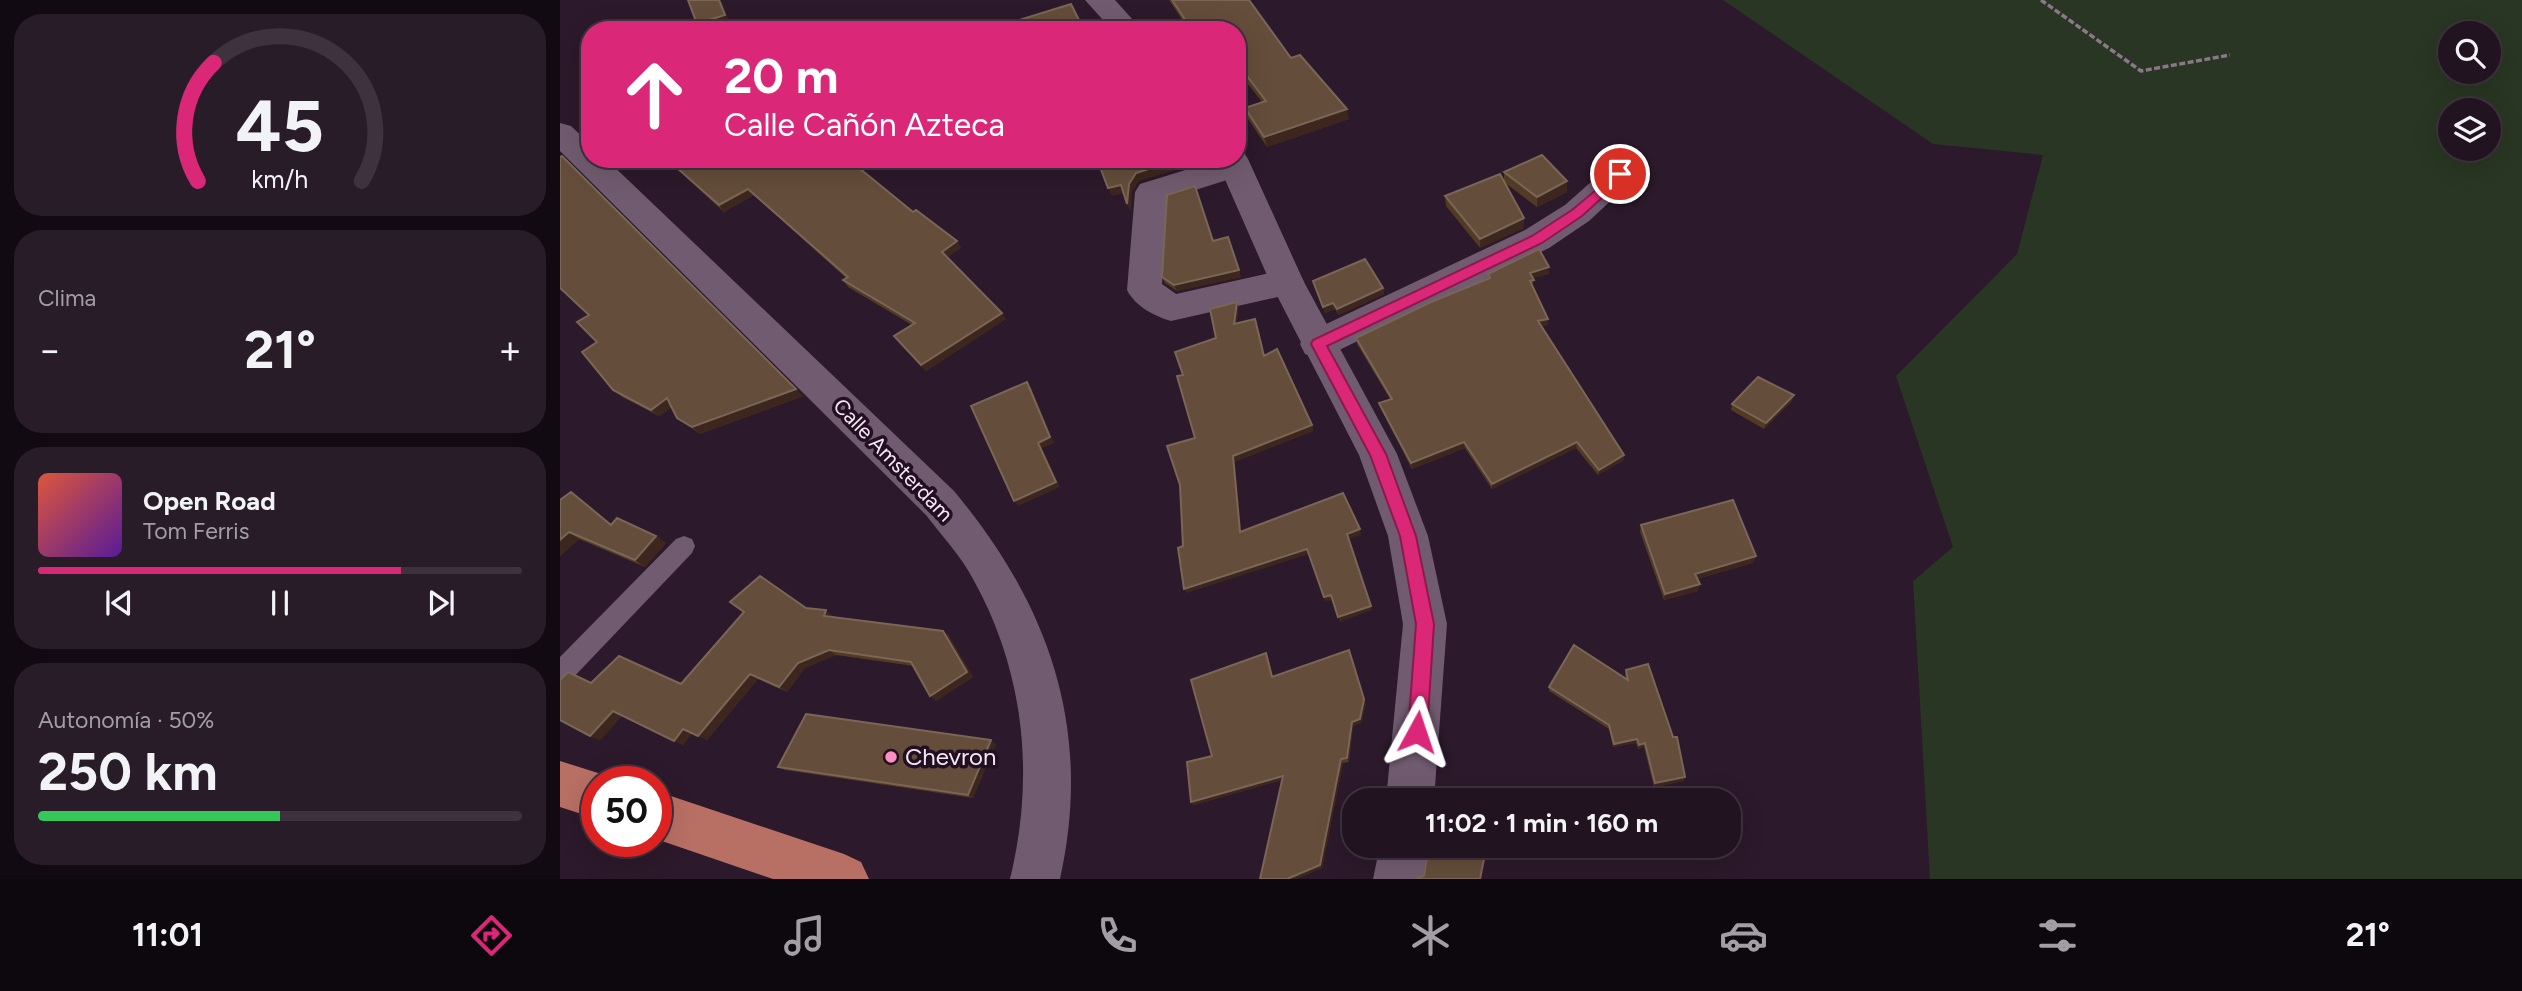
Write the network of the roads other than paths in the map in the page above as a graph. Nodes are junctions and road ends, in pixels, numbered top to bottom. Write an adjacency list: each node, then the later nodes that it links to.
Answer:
1 (1099, 0): 2 (street)
2 (1119, 21)
3 (560, 133): 4 (street, Calle Amsterdam)
4 (581, 153)
5 (596, 168): 19 (street, Calle Amsterdam)
6 (1219, 168): 9 (street)
7 (1235, 168): 9 (street)
8 (1620, 174): 10 (street)
9 (1287, 282): 10 (street)
10 (1318, 344): 14 (street)
11 (684, 547): 12 (lane)
12 (560, 674)
13 (560, 783): 15 (highway)
14 (1410, 788)
15 (581, 790)
16 (672, 820): 18 (highway)
17 (1402, 858): 20 (street)
18 (844, 879)
19 (1035, 879)
20 (1398, 879)

